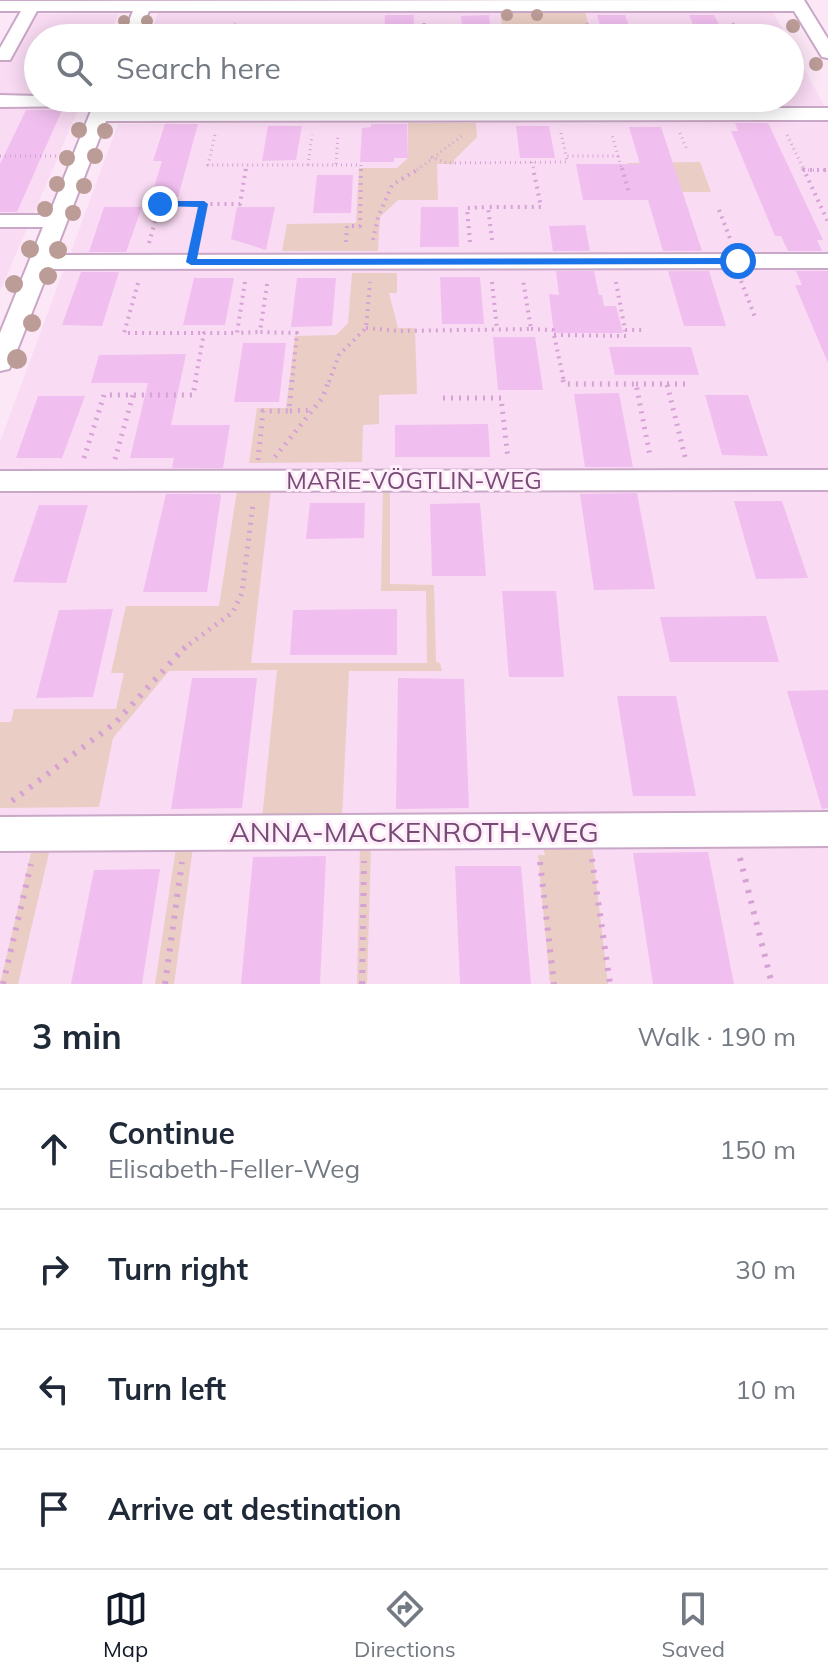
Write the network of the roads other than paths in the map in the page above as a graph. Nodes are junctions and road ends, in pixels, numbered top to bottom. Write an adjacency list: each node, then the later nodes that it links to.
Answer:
1 (798, 3): 2 (street); 6 (street)
2 (143, 4): 4 (street); 5 (street)
3 (0, 6): 4 (street)
4 (32, 6): 7 (street)
5 (135, 24)
6 (828, 53)
7 (4, 56)
8 (0, 101): 9 (street)
9 (24, 102)
10 (100, 112): 14 (street)
11 (275, 112): 12 (street)
12 (828, 114)
13 (0, 221): 14 (street)
14 (57, 221): 16 (street)
15 (828, 261): 16 (street)
16 (40, 262): 17 (street)
17 (0, 363)
18 (828, 480): 19 (street, MARIE-VÖGTLIN-WEG)
19 (0, 481)
20 (828, 829): 21 (street, ANNA-MACKENROTH-WEG)
21 (0, 834)

